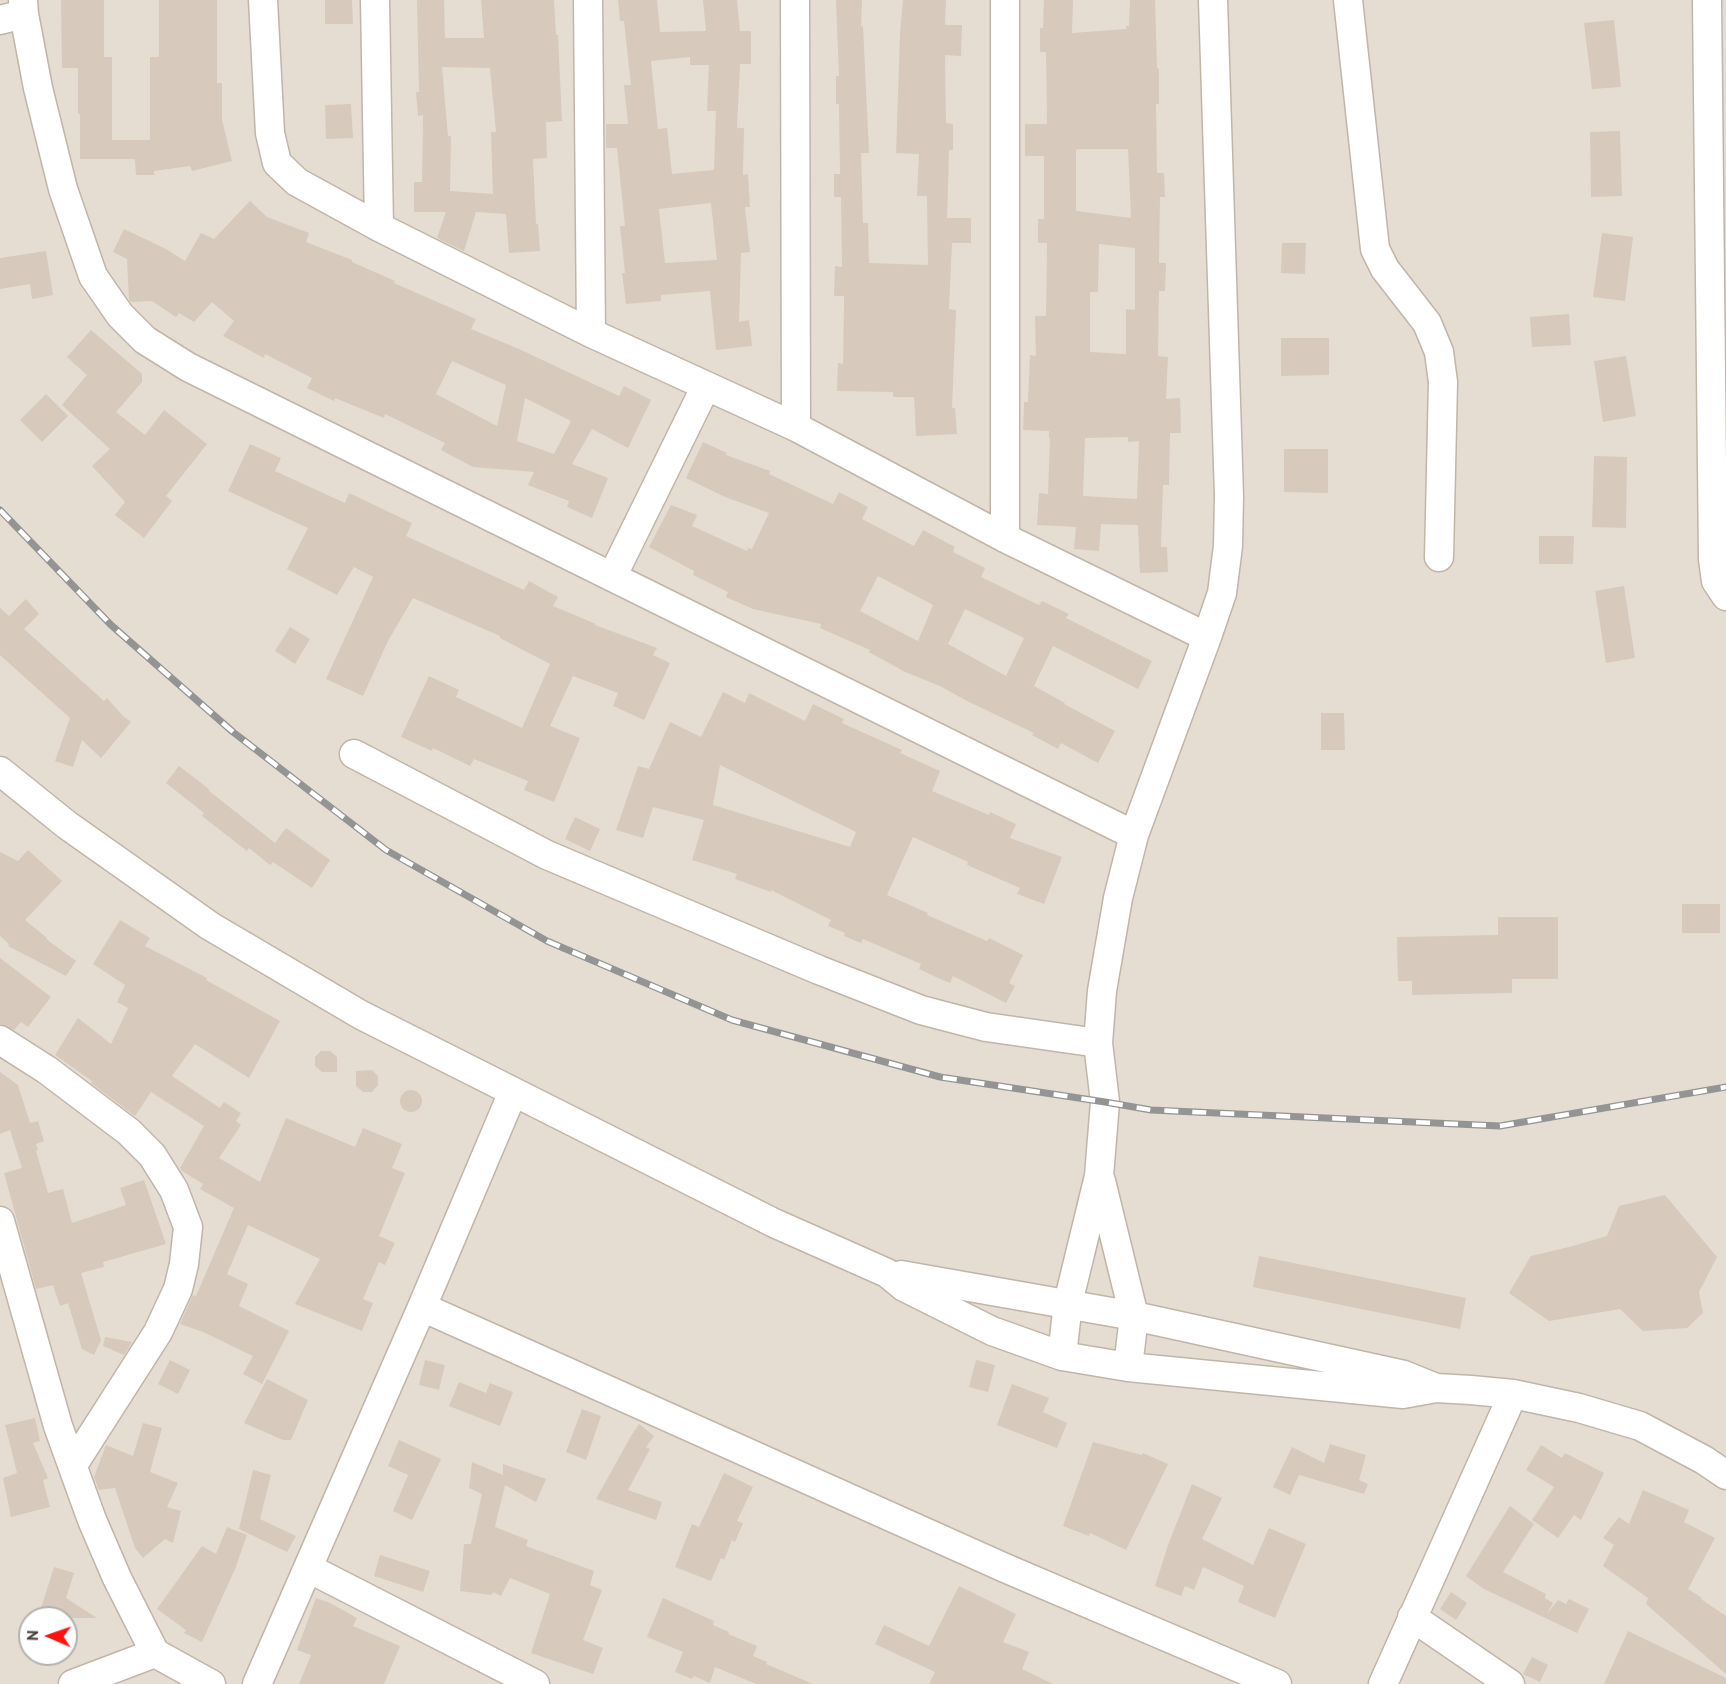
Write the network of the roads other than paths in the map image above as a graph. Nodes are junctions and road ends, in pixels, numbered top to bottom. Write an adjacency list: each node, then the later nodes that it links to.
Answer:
1 (263, 0): 10 (street)
2 (375, 0): 10 (street)
3 (588, 0): 11 (street)
4 (795, 0): 13 (street)
5 (1005, 0): 14 (street)
6 (1213, 0): 18 (street)
7 (1348, 0): 15 (street)
8 (1707, 0): 17 (street)
9 (16, 11): 16 (street)
10 (379, 227): 11 (street)
11 (591, 333): 12 (street)
12 (706, 386): 13 (street); 16 (street)
13 (796, 427): 14 (street)
14 (1005, 538): 18 (street)
15 (1439, 556)
16 (612, 577): 21 (street)
17 (1726, 596)
18 (1207, 637): 21 (street)
19 (354, 754): 23 (street)
20 (0, 771): 24 (street)
21 (1134, 835): 23 (street)
22 (0, 1040): 36 (street)
23 (1098, 1043): 25 (street)
24 (513, 1092): 28 (street); 30 (street)
25 (1099, 1176): 29 (street); 31 (street)
26 (0, 1221): 27 (street)
27 (4, 1250): 36 (street)
28 (887, 1273): 29 (street); 32 (street)
29 (1068, 1303): 31 (street); 32 (street)
30 (422, 1307): 38 (street); 45 (street)
31 (1134, 1316): 33 (street); 34 (street)
32 (1062, 1356): 33 (street)
33 (1128, 1367): 34 (street)
34 (1436, 1388): 35 (street)
35 (1513, 1394): 37 (street); 39 (street)
36 (73, 1465): 40 (street)
37 (1726, 1476)
38 (308, 1568): 43 (street); 44 (street)
39 (1412, 1617): 46 (street); 47 (street)
40 (154, 1653): 41 (street); 42 (street)
41 (72, 1684)
42 (211, 1684)
43 (256, 1684)
44 (535, 1684)
45 (1277, 1684)
46 (1383, 1684)
47 (1510, 1684)

